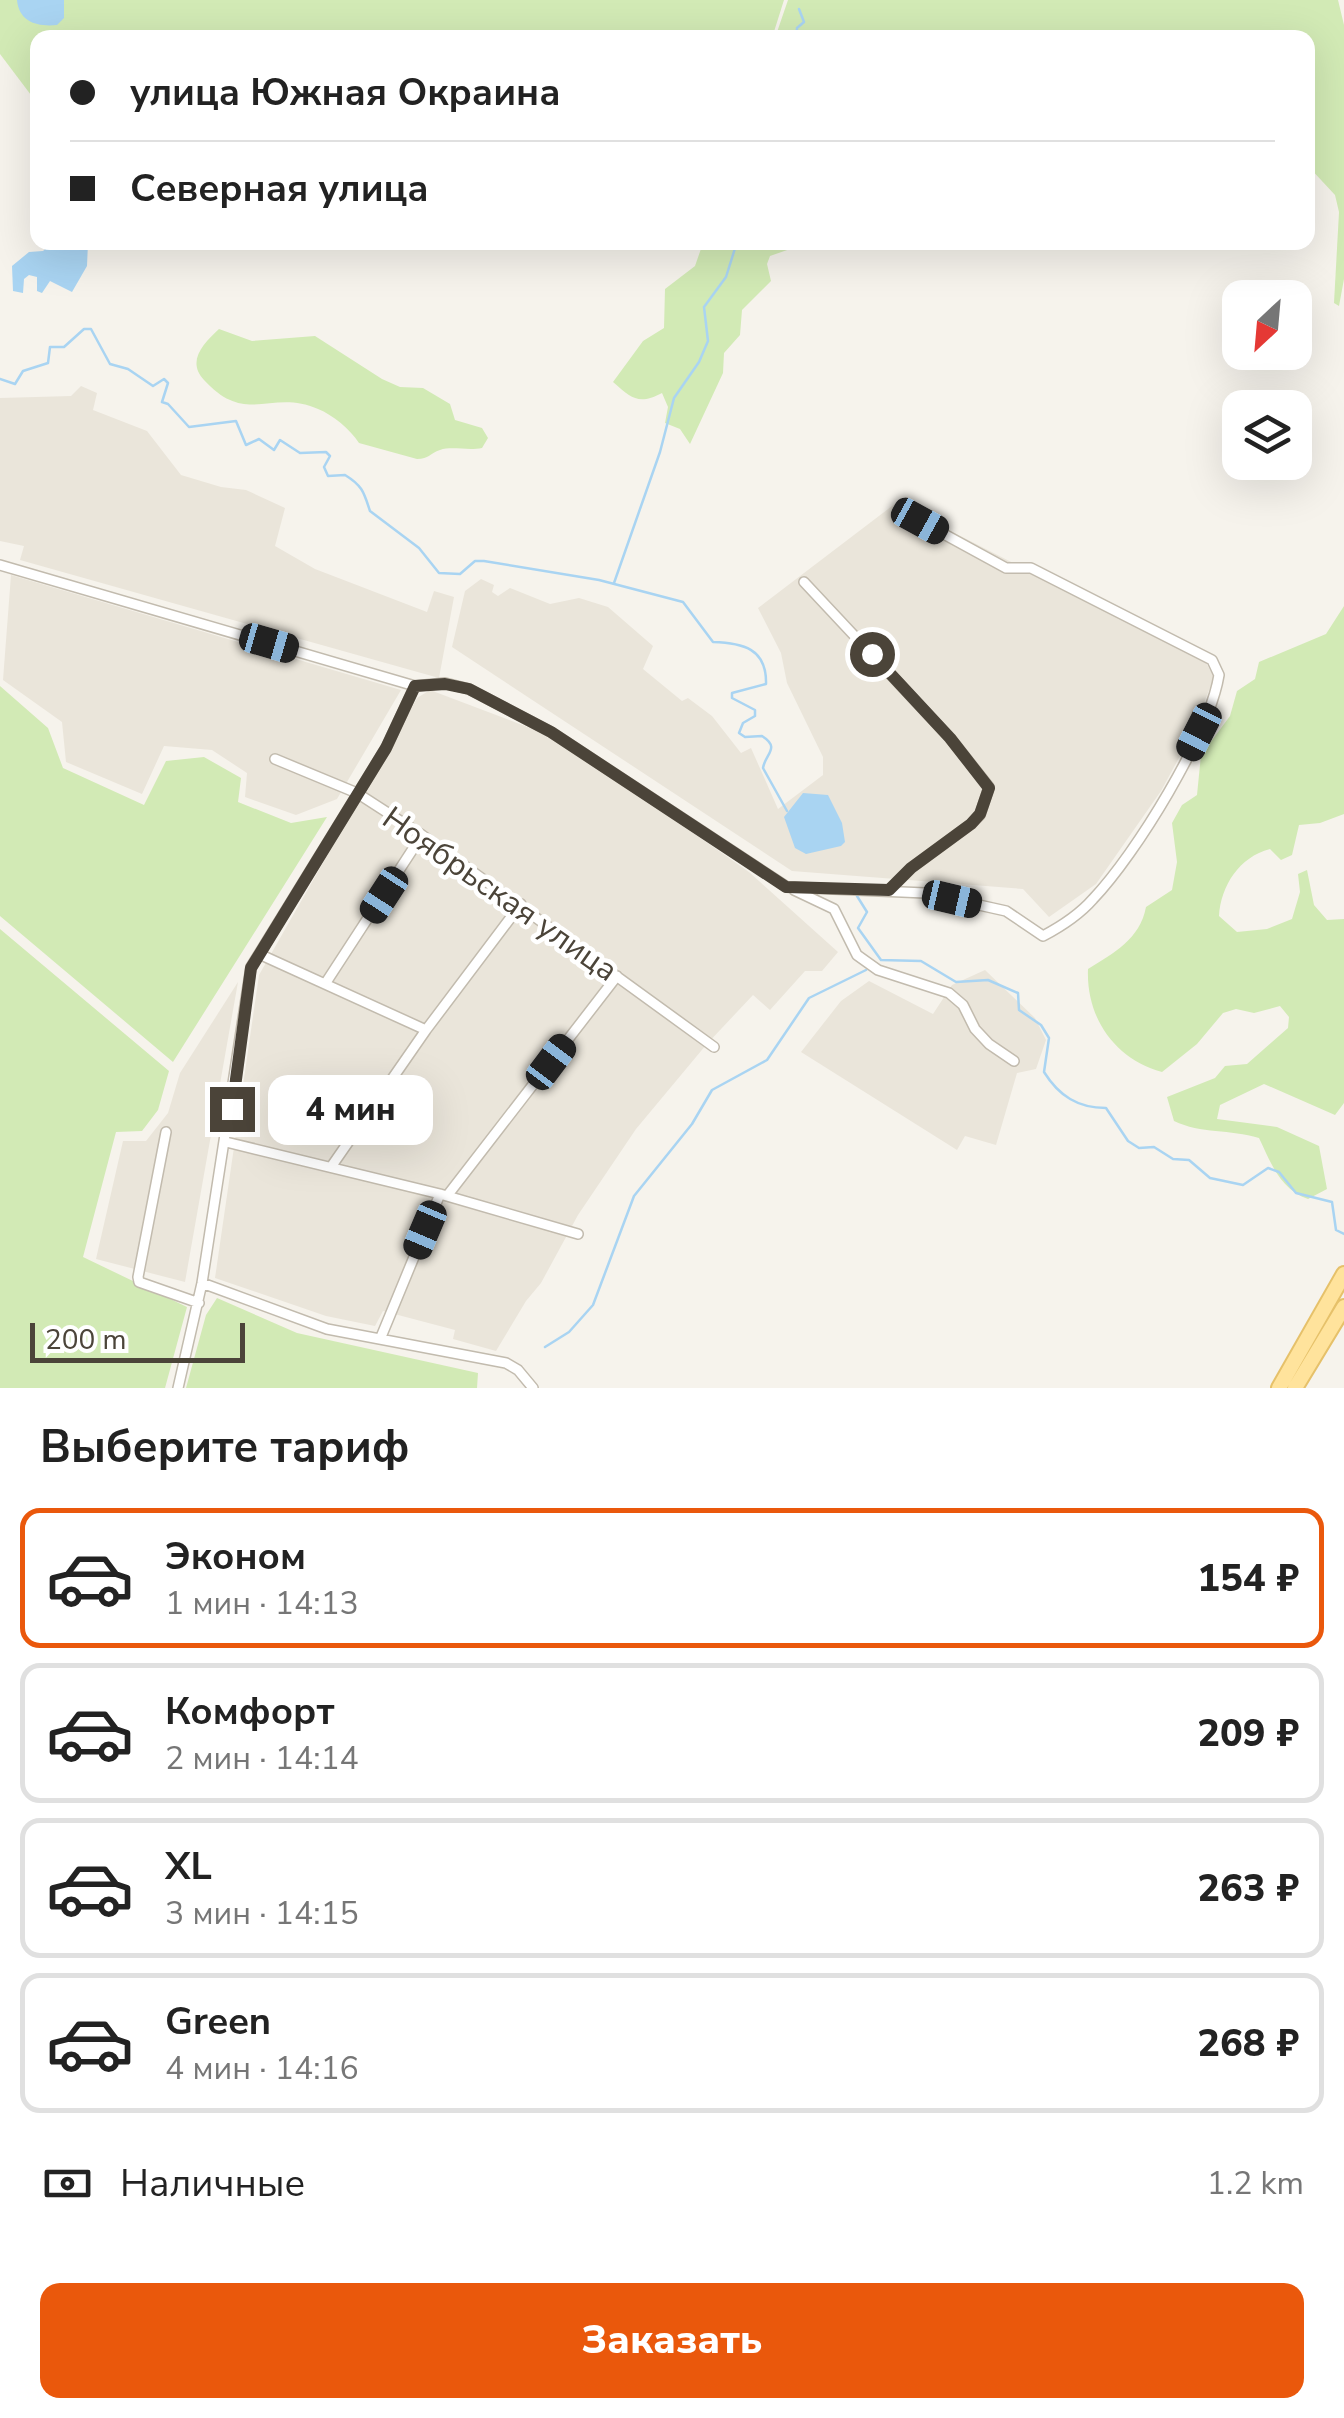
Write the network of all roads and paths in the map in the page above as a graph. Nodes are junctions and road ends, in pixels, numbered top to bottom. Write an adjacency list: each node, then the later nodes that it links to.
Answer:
1 (908, 514): 9 (street)
2 (0, 565): 4 (street)
3 (804, 582): 9 (street)
4 (415, 686): 6 (street); 8 (street)
5 (275, 759): 6 (street, Ноябрьская улица)
6 (357, 793): 7 (street, Ноябрьская улица); 11 (street)
7 (422, 835): 10 (street, Ноябрьская улица); 13 (street)
8 (786, 887): 9 (street); 16 (street)
9 (889, 890)
10 (521, 904): 12 (street, Ноябрьская улица); 14 (street)
11 (259, 954): 13 (street); 18 (street)
12 (617, 976): 15 (street, Ноябрьская улица); 20 (street)
13 (326, 984): 14 (street)
14 (426, 1030): 19 (street)
15 (714, 1047)
16 (1014, 1061)
17 (166, 1132): 24 (street)
18 (226, 1142): 19 (street); 23 (street)
19 (331, 1167): 20 (street)
20 (443, 1195): 21 (street); 26 (street)
21 (578, 1234)
22 (1344, 1274): 29 (main road)
23 (202, 1283): 24 (street); 26 (street)
24 (198, 1302): 27 (street)
25 (1344, 1307): 30 (main road)
26 (380, 1337): 28 (street)
27 (178, 1388)
28 (533, 1388)
29 (1280, 1388)
30 (1295, 1388)

